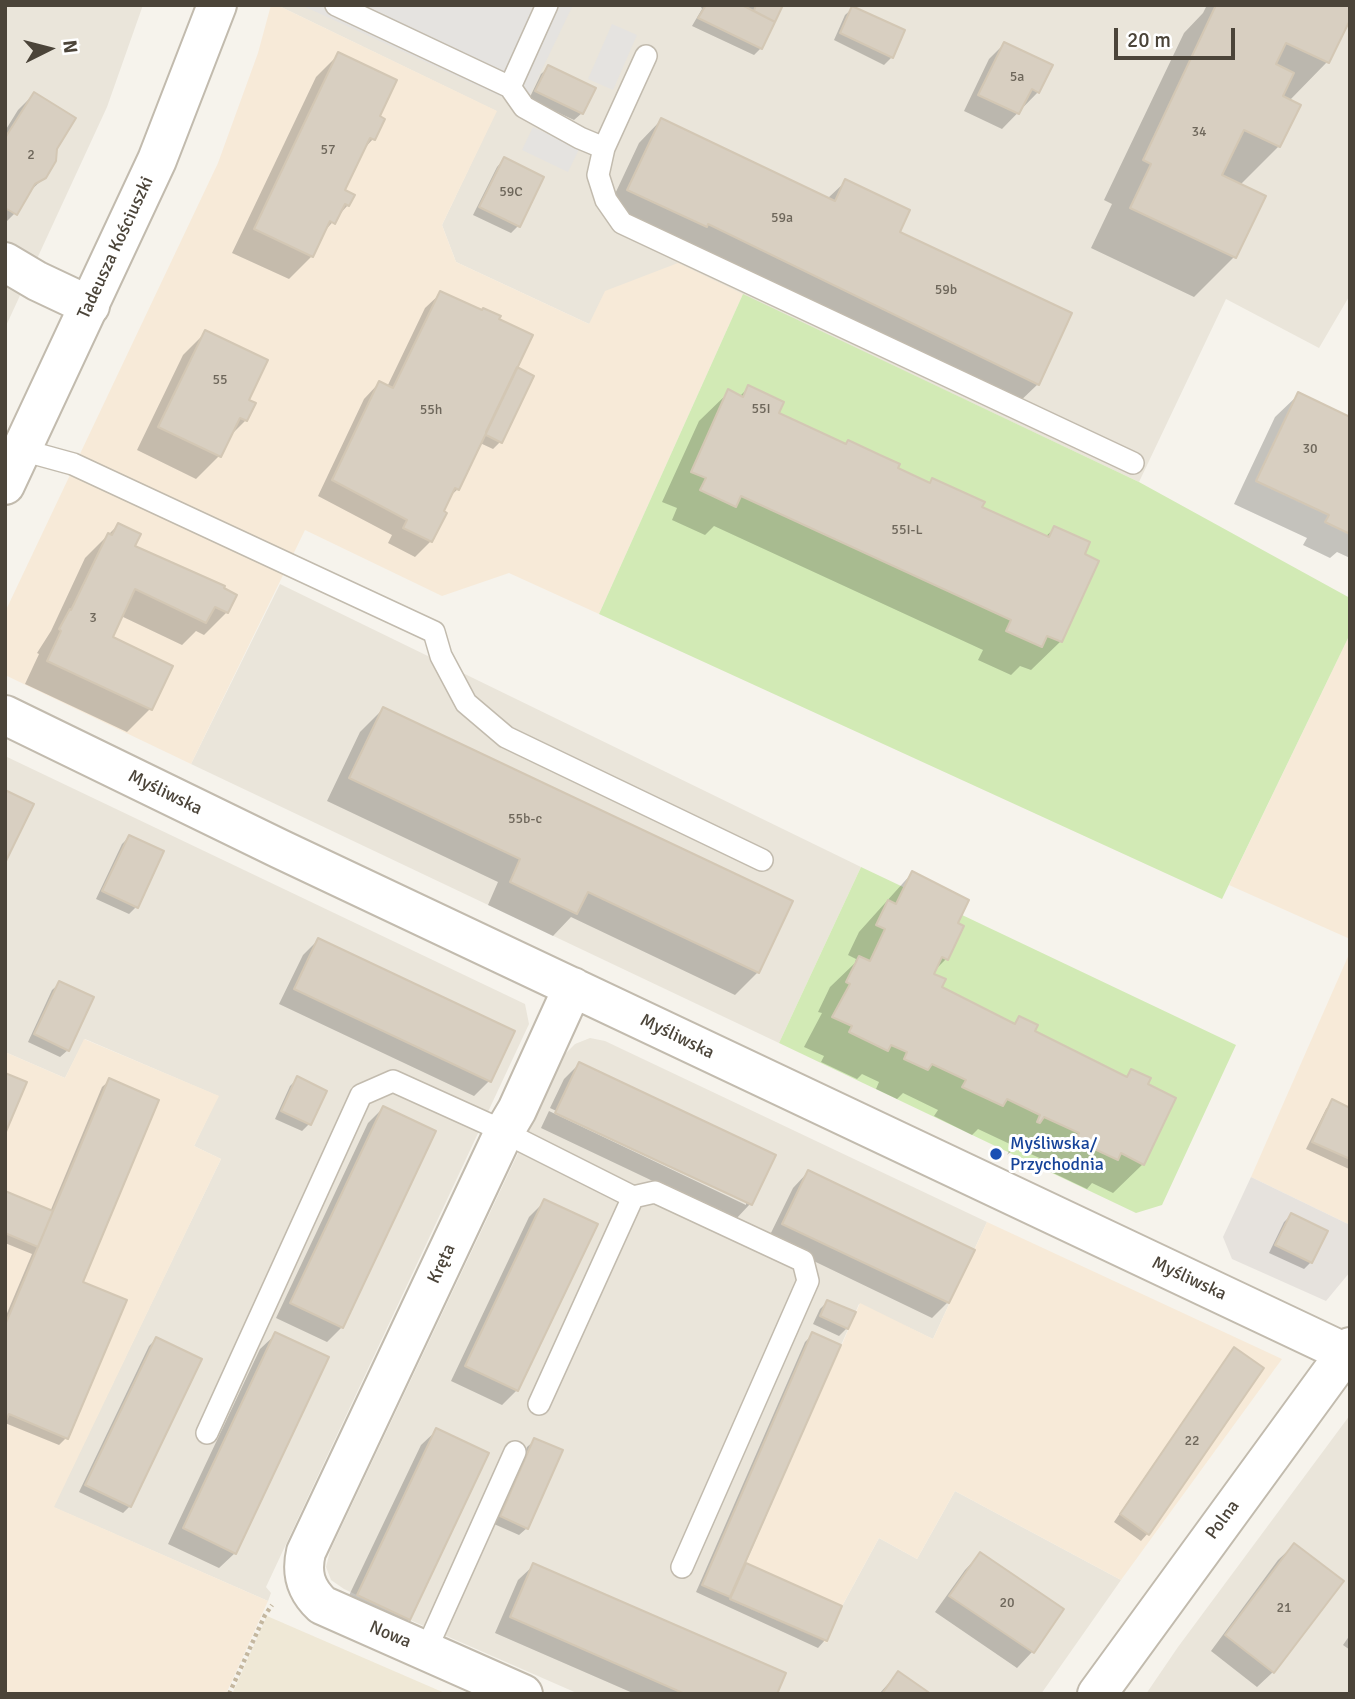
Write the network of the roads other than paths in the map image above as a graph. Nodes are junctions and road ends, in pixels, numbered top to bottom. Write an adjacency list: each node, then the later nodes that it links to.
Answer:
1 (217, 5): 8 (street, Tadeusza Kościuszki)
2 (337, 5): 5 (lane)
3 (547, 5): 5 (lane)
4 (646, 56): 6 (lane)
5 (510, 86): 6 (lane)
6 (604, 148): 10 (lane)
7 (5, 262): 8 (street)
8 (90, 306): 9 (street, Tadeusza Kościuszki)
9 (22, 450): 11 (street, Tadeusza Kościuszki); 13 (lane)
10 (1133, 463)
11 (5, 485)
12 (5, 715): 14 (street, Myśliwska)
13 (762, 860)
14 (573, 987): 15 (street, Kręta); 17 (street, Myśliwska)
15 (504, 1132): 16 (lane); 19 (lane); 21 (street, Kręta)
16 (633, 1197): 18 (lane); 22 (lane)
17 (1348, 1351): 25 (street, Polna)
18 (539, 1404)
19 (206, 1433)
20 (515, 1452): 23 (lane)
21 (310, 1542): 23 (street, Nowa)
22 (682, 1567)
23 (426, 1650): 24 (street, Nowa)
24 (523, 1694)
25 (1097, 1694)

